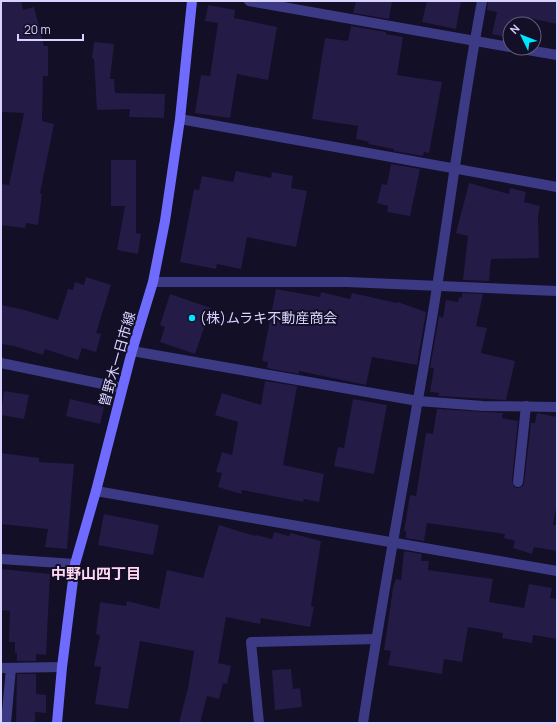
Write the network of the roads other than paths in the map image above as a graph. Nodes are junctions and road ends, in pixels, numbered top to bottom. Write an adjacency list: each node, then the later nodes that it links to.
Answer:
1 (192, 1): 8 (main road, 曽野木一日市線)
2 (249, 1): 4 (street)
3 (482, 1): 4 (street)
4 (474, 41): 5 (street); 9 (street)
5 (502, 46)
6 (542, 52): 7 (street)
7 (557, 55)
8 (180, 119): 9 (street); 11 (main road, 曽野木一日市線)
9 (456, 170): 10 (street); 12 (street)
10 (557, 187)
11 (153, 282): 12 (street); 14 (main road, 曽野木一日市線)
12 (437, 287): 13 (street); 17 (street)
13 (557, 291)
14 (132, 351): 16 (main road, 曽野木一日市線); 17 (street)
15 (1, 363): 16 (street)
16 (122, 388): 21 (main road, 曽野木一日市線)
17 (418, 401): 18 (street); 22 (street)
18 (526, 406): 19 (street); 20 (street)
19 (557, 407)
20 (518, 482)
21 (96, 491): 22 (street); 24 (main road, 曽野木一日市線)
22 (392, 543): 25 (street); 26 (street)
23 (1, 559): 24 (street)
24 (75, 564): 27 (main road, 曽野木一日市線)
25 (557, 571)
26 (376, 638): 31 (street); 32 (street)
27 (62, 667): 28 (street); 30 (main road, 曽野木一日市線)
28 (6, 668): 29 (street)
29 (6, 723)
30 (57, 723)
31 (258, 723)
32 (363, 723)

